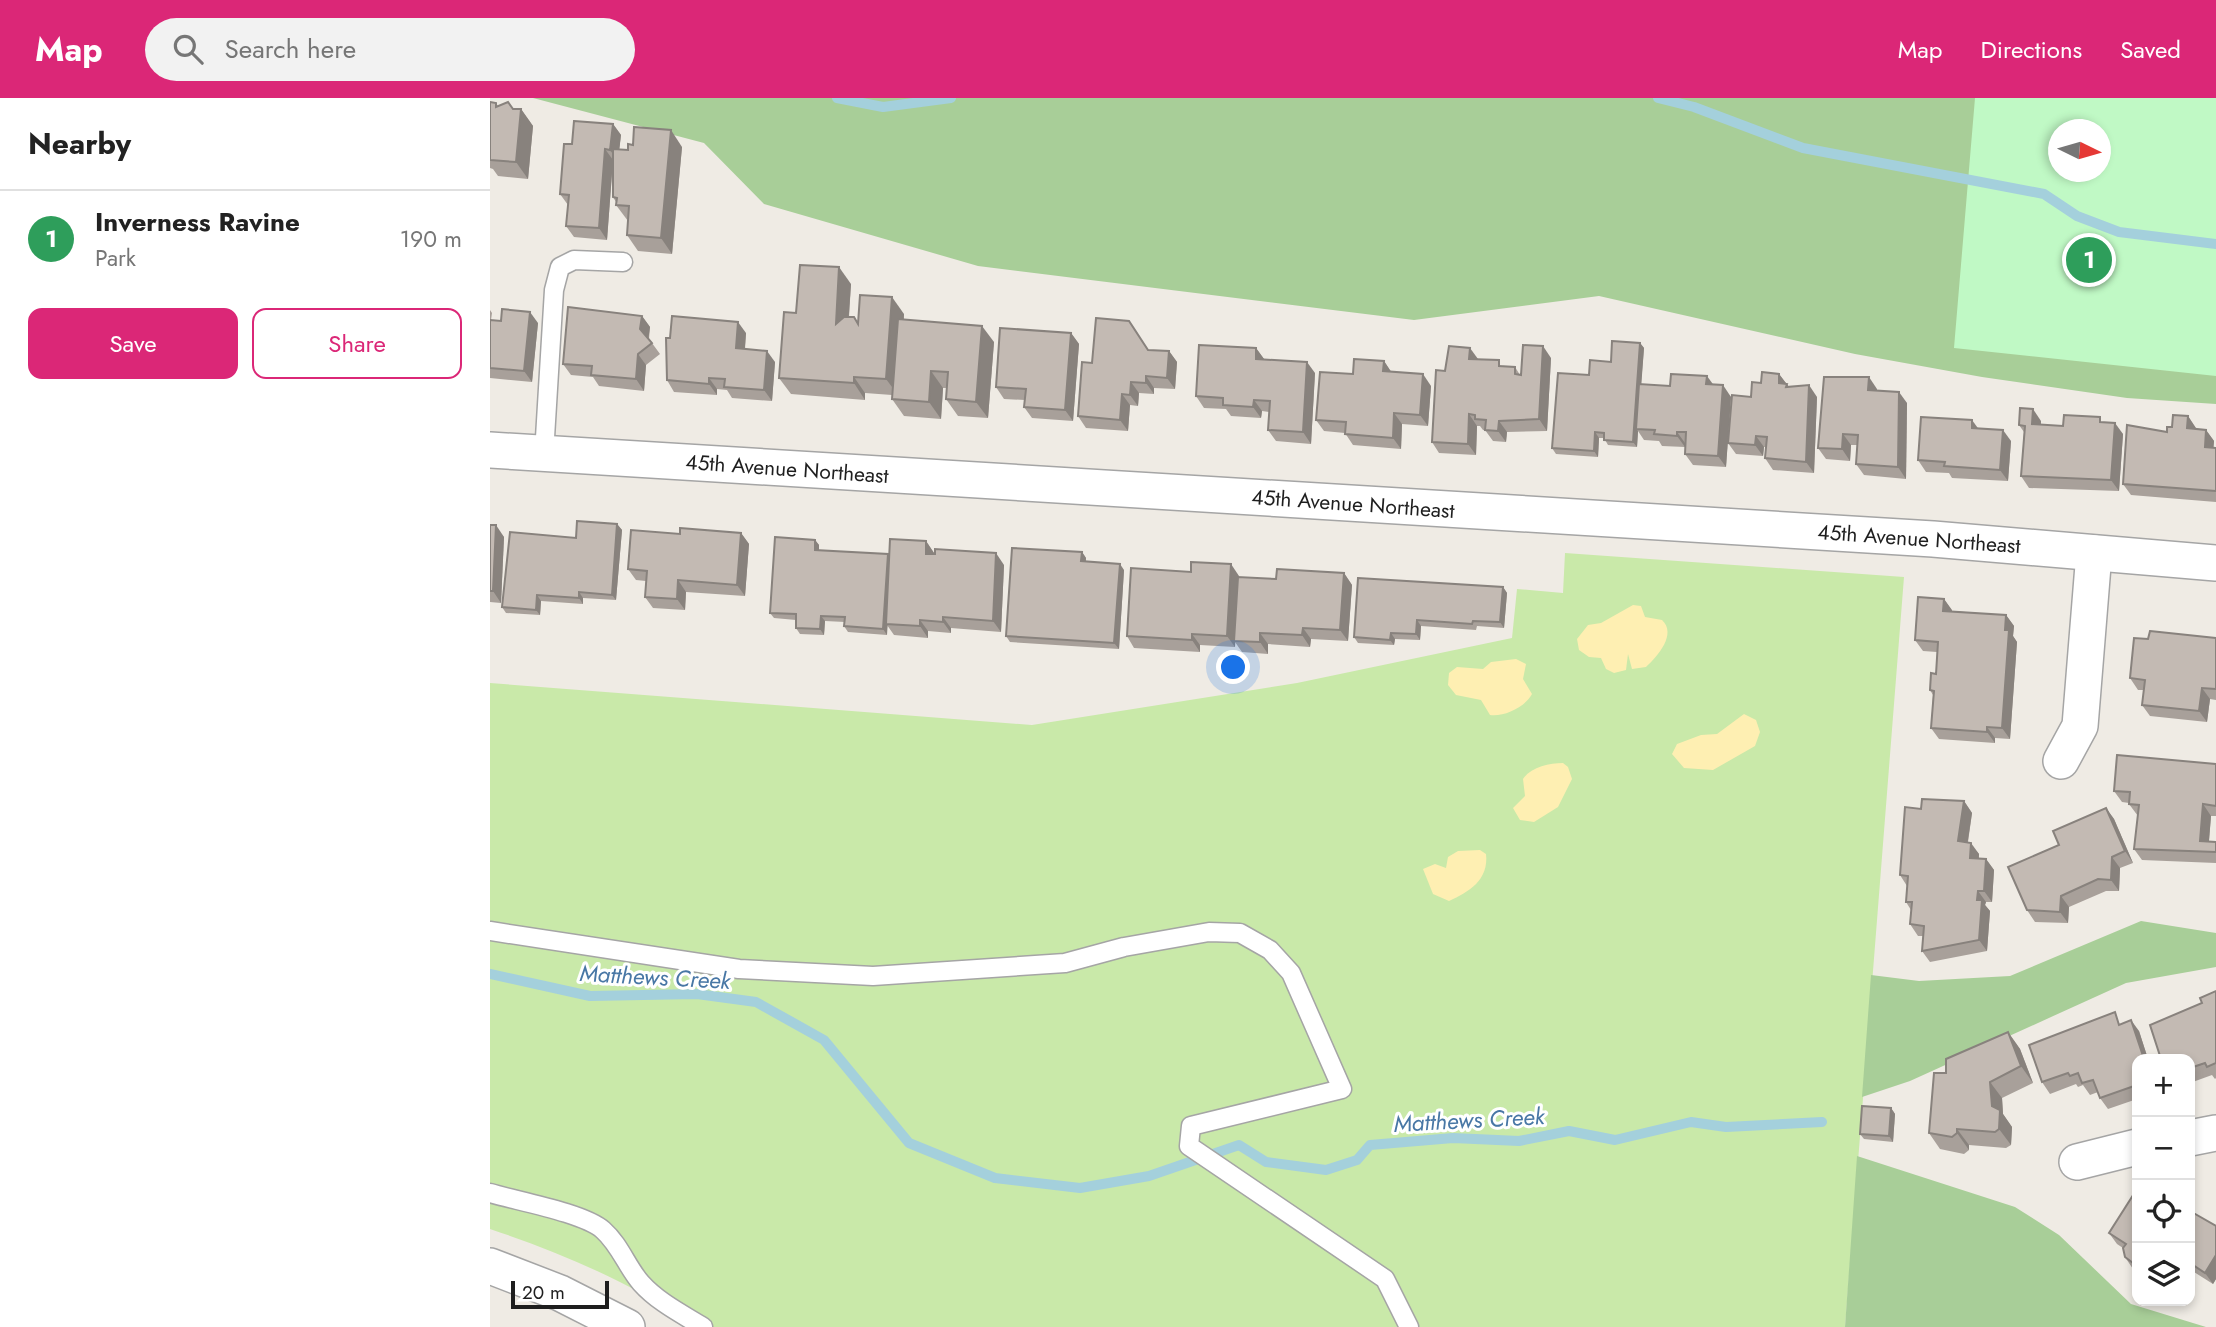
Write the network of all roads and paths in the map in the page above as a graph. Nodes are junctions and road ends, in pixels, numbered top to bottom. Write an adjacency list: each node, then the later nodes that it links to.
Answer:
1 (623, 262): 3 (lane)
2 (490, 450): 3 (street, 45th Avenue Northeast)
3 (544, 454): 4 (street, 45th Avenue Northeast)
4 (2094, 553): 5 (street, 45th Avenue Northeast); 6 (street)
5 (2216, 563)
6 (2061, 761)
7 (490, 931): 16 (lane)
8 (2216, 1133): 9 (street)
9 (2195, 1137)
10 (2132, 1148): 11 (street)
11 (2077, 1162)
12 (490, 1193): 15 (lane)
13 (490, 1266): 14 (street)
14 (627, 1327)
15 (703, 1327)
16 (1409, 1327)

